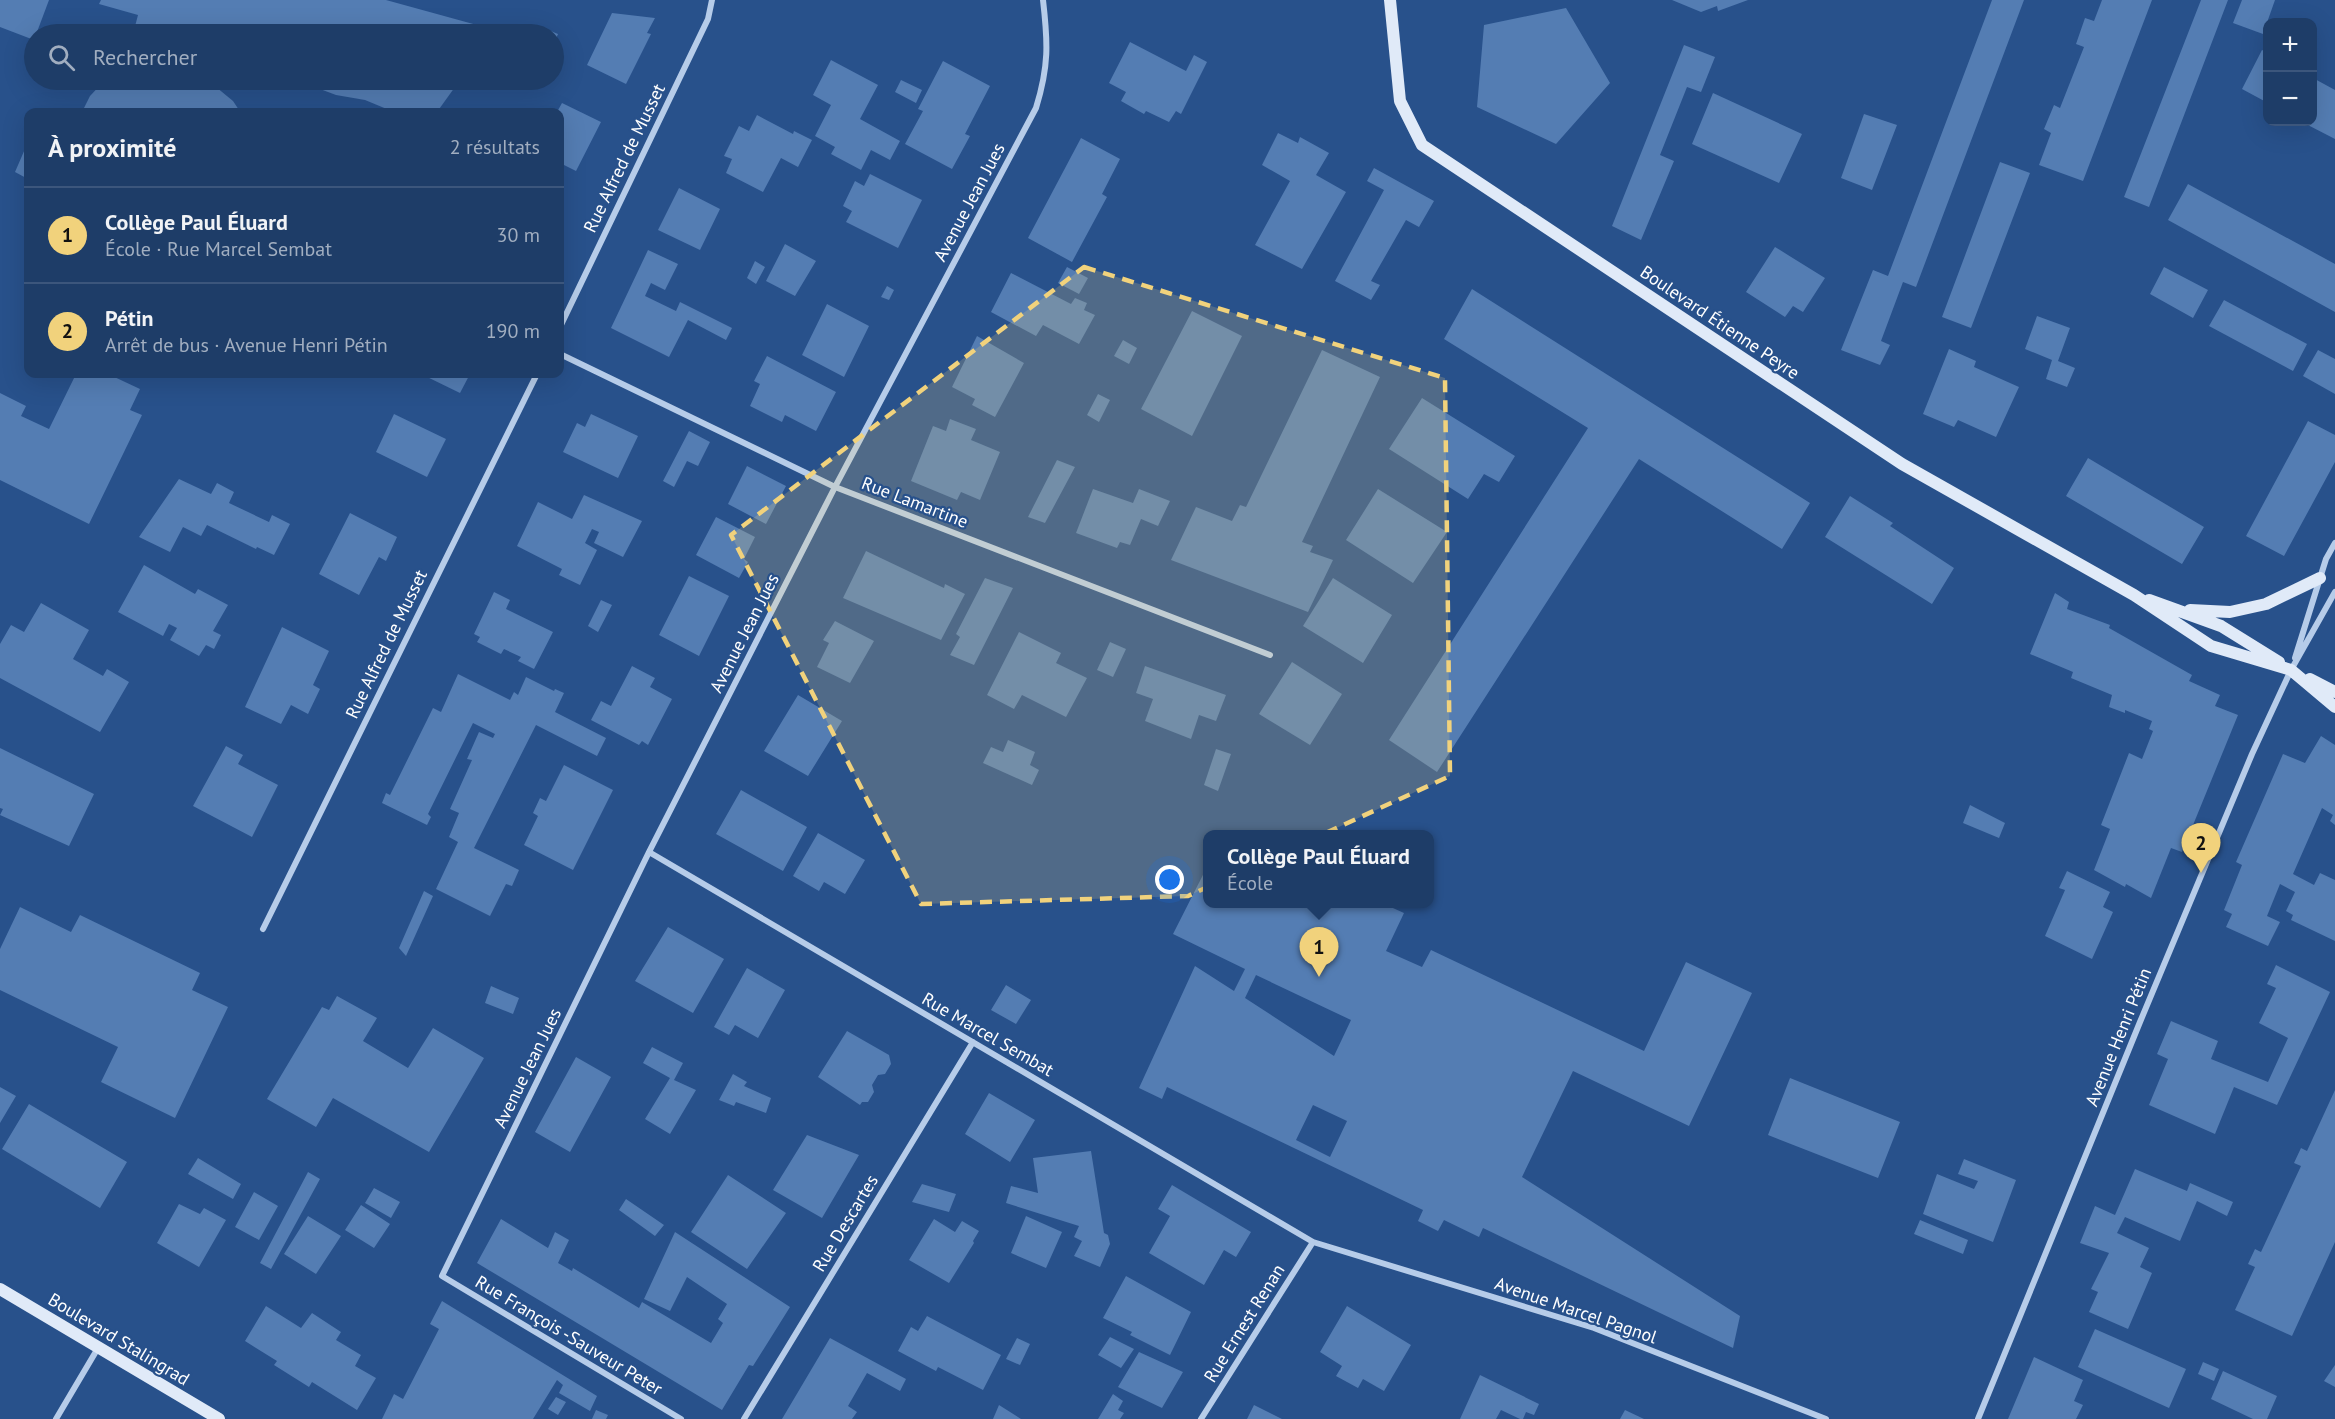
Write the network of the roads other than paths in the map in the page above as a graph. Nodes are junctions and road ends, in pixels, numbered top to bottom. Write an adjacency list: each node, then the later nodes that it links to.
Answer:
1 (712, 0): 4 (street, Rue Alfred de Musset)
2 (1043, 0): 7 (street, Avenue Jean Jues)
3 (1390, 0): 11 (street, Boulevard Étienne Peyre)
4 (564, 319)
5 (564, 356): 7 (street, Rue Lamartine)
6 (535, 378): 18 (street, Rue Alfred de Musset)
7 (836, 487): 13 (street, Rue Lamartine); 17 (street, Avenue Jean Jues)
8 (2335, 543): 9 (street)
9 (2320, 578): 12 (street); 14 (street)
10 (2335, 592): 14 (street)
11 (2134, 595): 12 (street, Boulevard Étienne Peyre); 14 (street, Boulevard Étienne Peyre)
12 (2178, 610): 14 (street, Boulevard Étienne Peyre)
13 (1270, 655)
14 (2291, 670): 15 (street); 16 (street); 30 (street, Avenue Henri Pétin)
15 (2335, 692)
16 (2335, 707)
17 (649, 852): 19 (street, Rue Marcel Sembat); 21 (street, Avenue Jean Jues)
18 (263, 929)
19 (973, 1042): 20 (street, Rue Marcel Sembat); 27 (street, Rue Descartes)
20 (1312, 1242): 28 (street, Rue Ernest Renan); 29 (street, Avenue Marcel Pagnol)
21 (442, 1276): 26 (street, Rue François -Sauveur Peter)
22 (0, 1289): 23 (street, Boulevard Stalingrad)
23 (99, 1348): 24 (street); 25 (street, Boulevard Stalingrad)
24 (56, 1419)
25 (219, 1419)
26 (681, 1419)
27 (744, 1419)
28 (1201, 1419)
29 (1826, 1419)
30 (1978, 1419)

